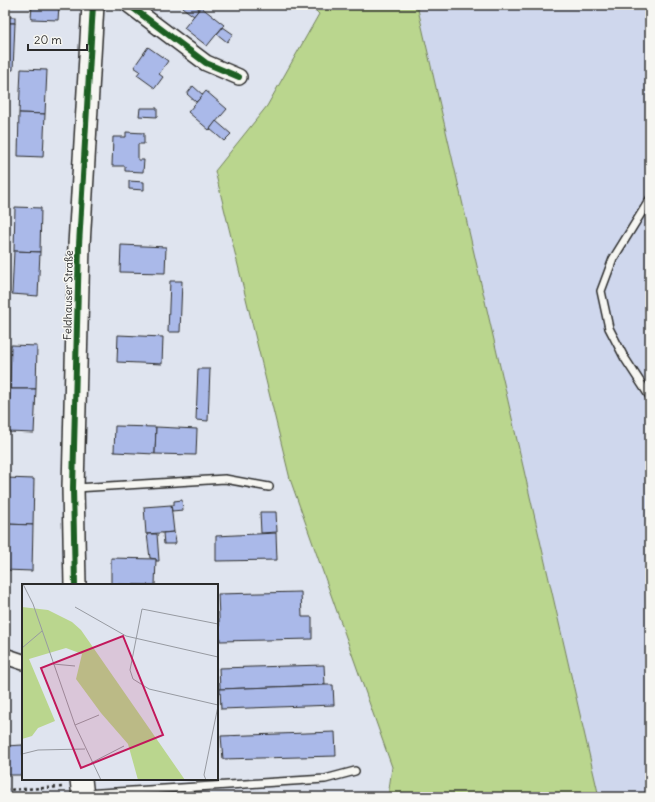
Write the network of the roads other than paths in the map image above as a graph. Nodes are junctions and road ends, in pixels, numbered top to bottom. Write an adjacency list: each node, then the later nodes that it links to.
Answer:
1 (93, 5): 7 (street, Feldhauser Straße)
2 (129, 5): 3 (street)
3 (239, 77)
4 (650, 199): 5 (lane)
5 (650, 397)
6 (269, 487): 7 (lane)
7 (73, 488): 8 (street, Feldhauser Straße)
8 (75, 584)
9 (5, 656): 10 (street)
10 (22, 662)
11 (355, 771): 12 (lane)
12 (82, 789)

